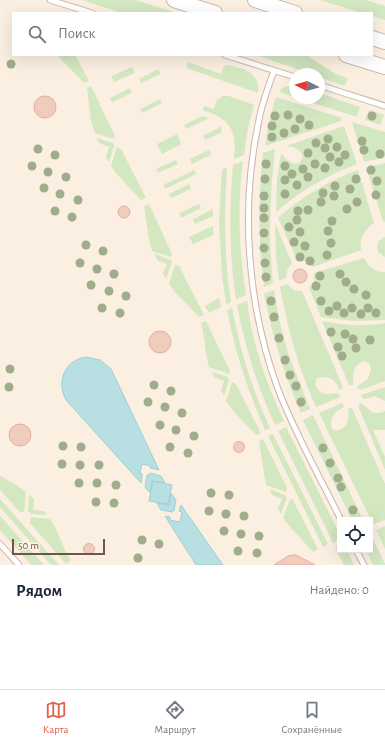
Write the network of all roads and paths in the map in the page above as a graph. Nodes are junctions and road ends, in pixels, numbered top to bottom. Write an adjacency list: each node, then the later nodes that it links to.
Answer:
1 (50, 0): 4 (lane)
2 (174, 0): 5 (main road)
3 (255, 0): 6 (main road)
4 (89, 12)
5 (212, 12)
6 (292, 12)
7 (373, 38): 8 (main road)
8 (385, 42)
9 (228, 56): 12 (lane)
10 (349, 56): 11 (main road)
11 (385, 67)
12 (274, 71): 13 (lane); 16 (lane)
13 (289, 75)
14 (325, 87): 15 (lane)
15 (385, 106)
16 (340, 517)
17 (0, 544): 19 (lane)
18 (358, 553): 20 (lane)
19 (19, 565)
20 (364, 565)

